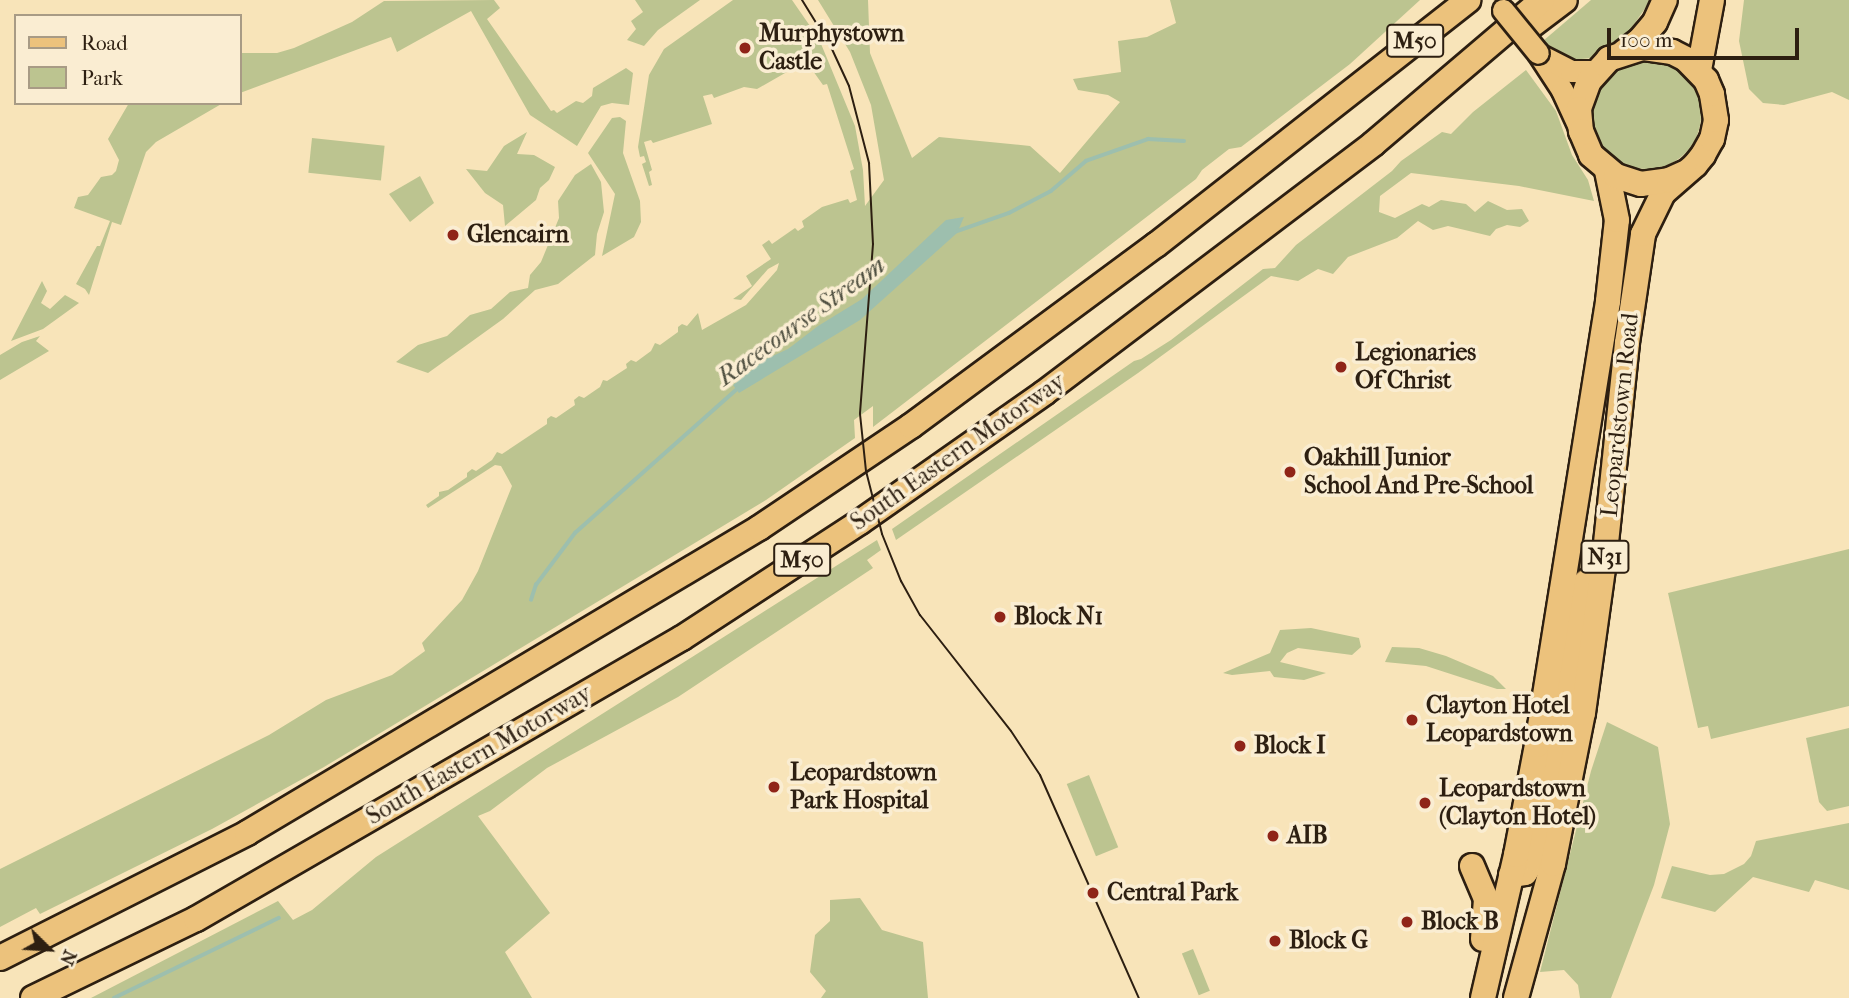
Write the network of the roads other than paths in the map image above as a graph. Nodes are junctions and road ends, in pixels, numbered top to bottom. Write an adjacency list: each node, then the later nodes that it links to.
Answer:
1 (1448, 0): 12 (highway)
2 (1469, 0): 12 (highway, M50)
3 (1494, 0): 9 (main road, Leopardstown Road, bridge)
4 (1542, 0): 14 (highway, South Eastern Motorway / M50)
5 (1565, 0): 14 (highway)
6 (1665, 0): 8 (highway)
7 (1712, 0): 11 (highway)
8 (1623, 52): 10 (highway); 11 (highway)
9 (1538, 53): 10 (main road, Leopardstown Road); 13 (main road, Leopardstown Road)
10 (1596, 71): 13 (highway, Leopardstown Road / N31)
11 (1699, 71): 16 (highway, Leopardstown Road / N31)
12 (1362, 83): 20 (highway, South Eastern Motorway / M50)
13 (1581, 131): 15 (highway, Leopardstown Road / N31)
14 (1373, 144): 21 (highway, South Eastern Motorway / M50)
15 (1606, 170): 16 (highway); 19 (highway, Leopardstown Road / N31)
16 (1685, 173): 17 (highway, Leopardstown Road / N31)
17 (1627, 343): 19 (highway); 24 (highway, Leopardstown Road / N31)
18 (1472, 866): 22 (highway)
19 (1511, 875): 23 (highway, Leopardstown Road / N31)
20 (0, 958)
21 (33, 998)
22 (1473, 998)
23 (1483, 998)
24 (1516, 998)

